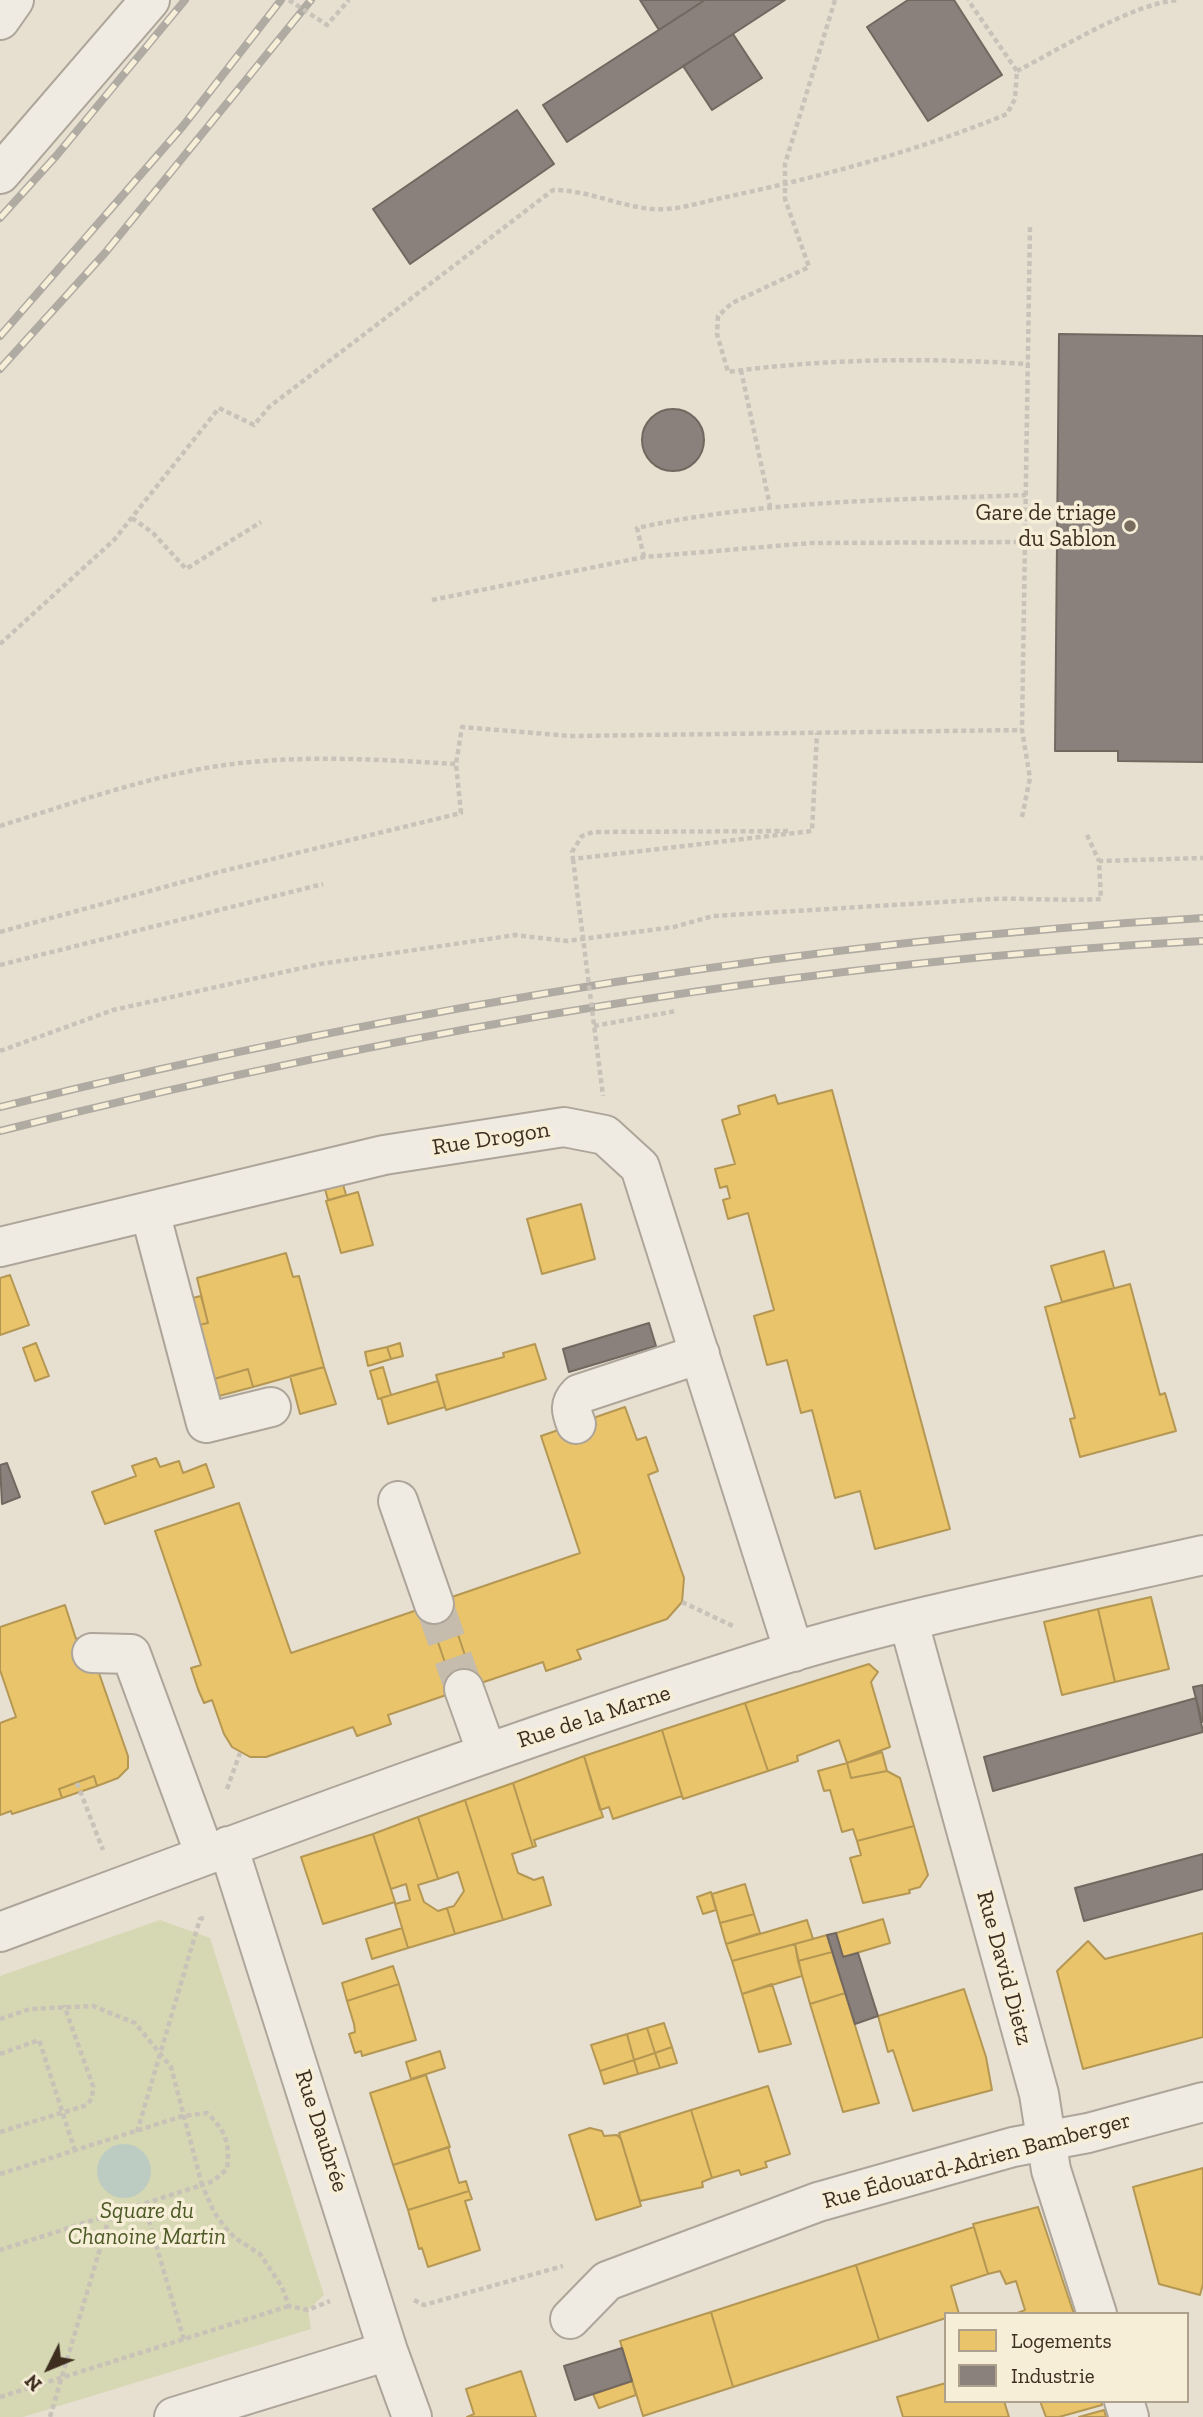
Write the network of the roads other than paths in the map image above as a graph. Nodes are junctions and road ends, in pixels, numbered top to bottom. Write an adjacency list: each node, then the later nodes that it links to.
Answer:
1 (14, 0): 3 (street)
2 (149, 0): 4 (street)
3 (0, 20)
4 (0, 174)
5 (150, 1212): 6 (street, Rue Drogon); 7 (street, Rue Drogon); 8 (street)
6 (0, 1247)
7 (700, 1354): 9 (street); 14 (street, Rue Drogon)
8 (271, 1407)
9 (576, 1424)
10 (398, 1501): 12 (street)
11 (1203, 1555): 13 (street, Rue de la Marne)
12 (434, 1604)
13 (909, 1623): 14 (street, Rue de la Marne); 21 (street, Rue David Dietz)
14 (794, 1652): 17 (street, Rue de la Marne)
15 (92, 1653): 18 (street, Rue Daubrée)
16 (464, 1689): 17 (street)
17 (487, 1753): 18 (street, Rue de la Marne)
18 (226, 1847): 19 (street, Rue de la Marne); 24 (street, Rue Daubrée)
19 (0, 1932)
20 (1203, 2102): 21 (street, Rue Édouard-Adrien Bamberger)
21 (1046, 2141): 22 (street, Rue David Dietz); 23 (street, Rue Édouard-Adrien Bamberger)
22 (1096, 2312)
23 (570, 2319)
24 (388, 2351): 25 (street); 26 (street, Rue Daubrée)
25 (174, 2417)
26 (412, 2417)

